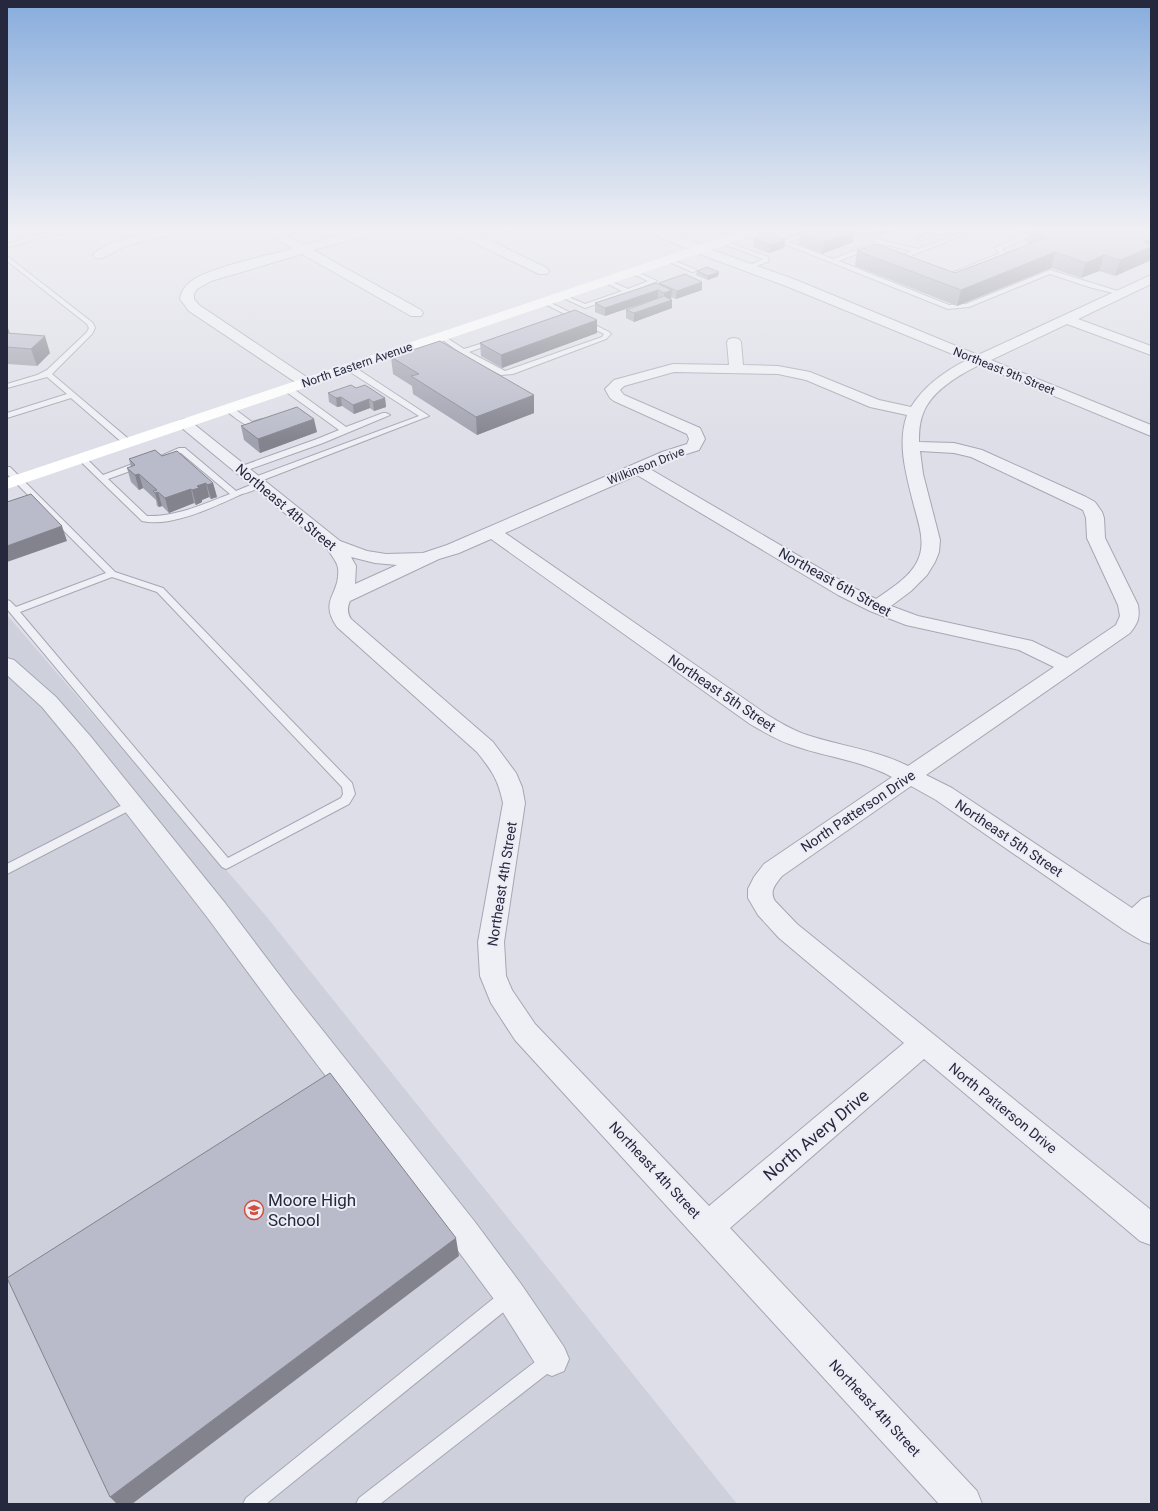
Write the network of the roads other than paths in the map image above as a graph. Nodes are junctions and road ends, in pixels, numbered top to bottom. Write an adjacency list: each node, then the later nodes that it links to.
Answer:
1 (63, 302): 23 (lane)
2 (189, 302): 24 (street)
3 (396, 302): 11 (street)
4 (545, 302): 12 (lane); 15 (main road, North Eastern Avenue)
5 (575, 302): 6 (lane)
6 (598, 302)
7 (835, 302): 20 (street, Northeast 9th Street)
8 (934, 302): 9 (lane)
9 (978, 302)
10 (1103, 302): 14 (street)
11 (416, 313)
12 (570, 315): 13 (lane); 18 (lane)
13 (562, 318)
14 (1066, 319): 19 (street); 20 (street)
15 (442, 336): 18 (lane); 21 (main road, North Eastern Avenue)
16 (502, 338): 18 (lane)
17 (734, 342): 22 (street)
18 (465, 351)
19 (1151, 351)
20 (978, 360): 29 (street); 35 (street, Northeast 9th Street)
21 (350, 368): 24 (main road, North Eastern Avenue); 43 (lane)
22 (736, 368): 29 (street, Wilkinson Drive); 39 (street, Wilkinson Drive)
23 (47, 373): 25 (lane); 27 (lane)
24 (306, 382): 26 (main road, North Eastern Avenue)
25 (7, 386)
26 (288, 389): 28 (main road, North Eastern Avenue); 34 (lane)
27 (72, 395): 31 (lane); 36 (lane)
28 (229, 409): 32 (lane); 33 (main road, North Eastern Avenue)
29 (915, 412): 37 (street)
30 (386, 415): 34 (lane)
31 (7, 416)
32 (271, 418)
33 (185, 424): 36 (main road, North Eastern Avenue); 43 (street, Northeast 4th Street)
34 (345, 430): 43 (lane)
35 (1151, 431)
36 (128, 443): 38 (main road, North Eastern Avenue)
37 (910, 446): 50 (street); 53 (street, North Patterson Drive)
38 (82, 459): 41 (lane); 42 (main road, North Eastern Avenue)
39 (637, 468): 44 (street, Wilkinson Drive); 50 (street, Northeast 6th Street)
40 (7, 469): 42 (lane)
41 (102, 478): 43 (lane); 43 (lane)
42 (12, 482): 47 (lane)
43 (248, 482): 45 (street, Northeast 4th Street)
44 (493, 532): 46 (street, Wilkinson Drive); 54 (street, Northeast 5th Street)
45 (334, 545): 46 (street); 48 (street, Northeast 4th Street)
46 (433, 555): 48 (street, Wilkinson Drive)
47 (112, 574): 51 (lane); 51 (lane)
48 (341, 598): 59 (street, Northeast 4th Street)
49 (7, 603): 51 (lane)
50 (877, 607): 53 (street, Northeast 6th Street)
51 (14, 611)
52 (7, 664): 55 (street)
53 (1070, 666): 54 (street, North Patterson Drive)
54 (910, 776): 57 (street, Northeast 5th Street); 58 (street, North Patterson Drive)
55 (132, 804): 56 (lane); 61 (street)
56 (7, 869)
57 (1145, 921)
58 (924, 1043): 59 (street, North Avery Drive); 60 (street, North Patterson Drive)
59 (708, 1227): 65 (street, Northeast 4th Street)
60 (1151, 1230)
61 (510, 1295): 62 (street); 63 (lane)
62 (552, 1359): 64 (lane)
63 (252, 1504)
64 (365, 1504)
65 (964, 1504)

